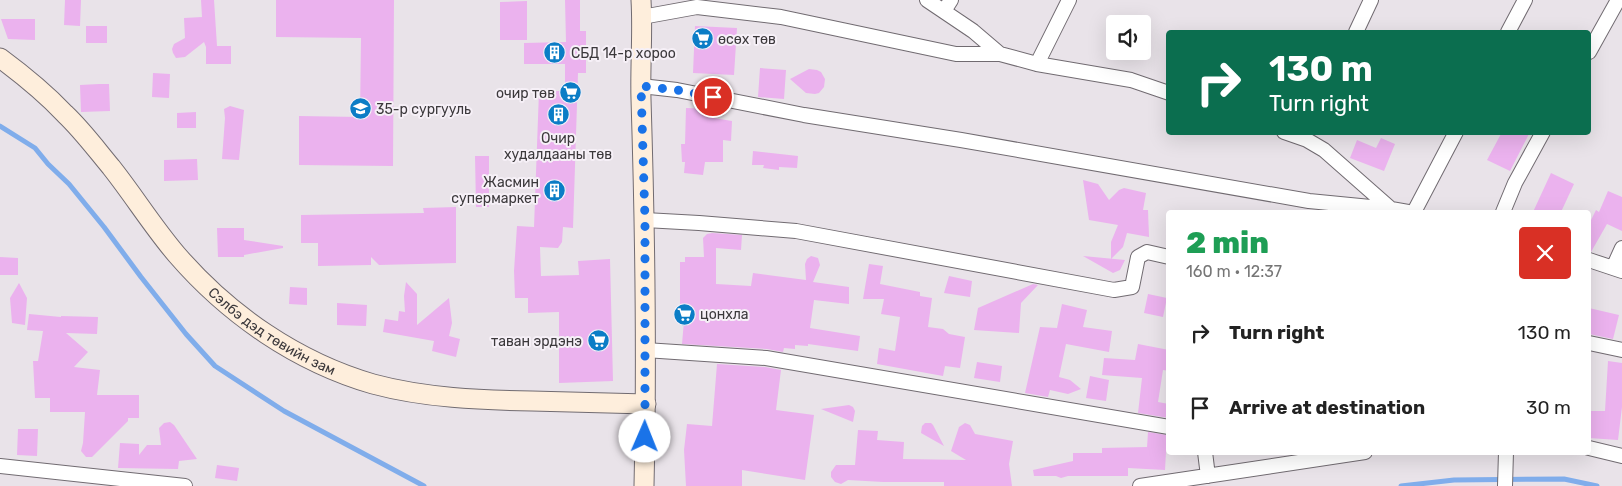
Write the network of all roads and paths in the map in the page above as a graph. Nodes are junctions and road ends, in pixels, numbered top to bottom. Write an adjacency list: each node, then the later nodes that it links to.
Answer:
1 (927, 0): 6 (street)
2 (1069, 0): 13 (street)
3 (1371, 0): 8 (street)
4 (1525, 0): 9 (street)
5 (1618, 0): 10 (street)
6 (948, 6): 11 (street)
7 (642, 8): 11 (street); 14 (street)
8 (1357, 30)
9 (1509, 30)
10 (1591, 48)
11 (1000, 54): 13 (street)
12 (0, 58): 31 (street, Сэлбэ дэд төвийн зам)
13 (1036, 64): 15 (street)
14 (641, 86): 19 (street); 23 (street)
15 (1166, 92)
16 (1454, 135): 21 (street)
17 (1542, 135): 22 (street)
18 (1308, 136): 19 (street)
19 (1391, 209): 20 (street)
20 (1397, 210)
21 (1415, 210)
22 (1504, 210)
23 (645, 220): 25 (street); 29 (street)
24 (1622, 248): 27 (street)
25 (1166, 256)
26 (1591, 261): 27 (street)
27 (1617, 269)
28 (1591, 343): 30 (street)
29 (645, 350): 31 (street); 32 (street)
30 (1622, 350)
31 (646, 404): 41 (street)
32 (1166, 427)
33 (1591, 448): 37 (street)
34 (1205, 455): 39 (street)
35 (1345, 455): 39 (street)
36 (1506, 455): 43 (street)
37 (1622, 456)
38 (0, 466): 40 (street)
39 (1208, 476): 42 (street)
40 (185, 486)
41 (644, 486)
42 (1140, 486)
43 (1505, 486)

